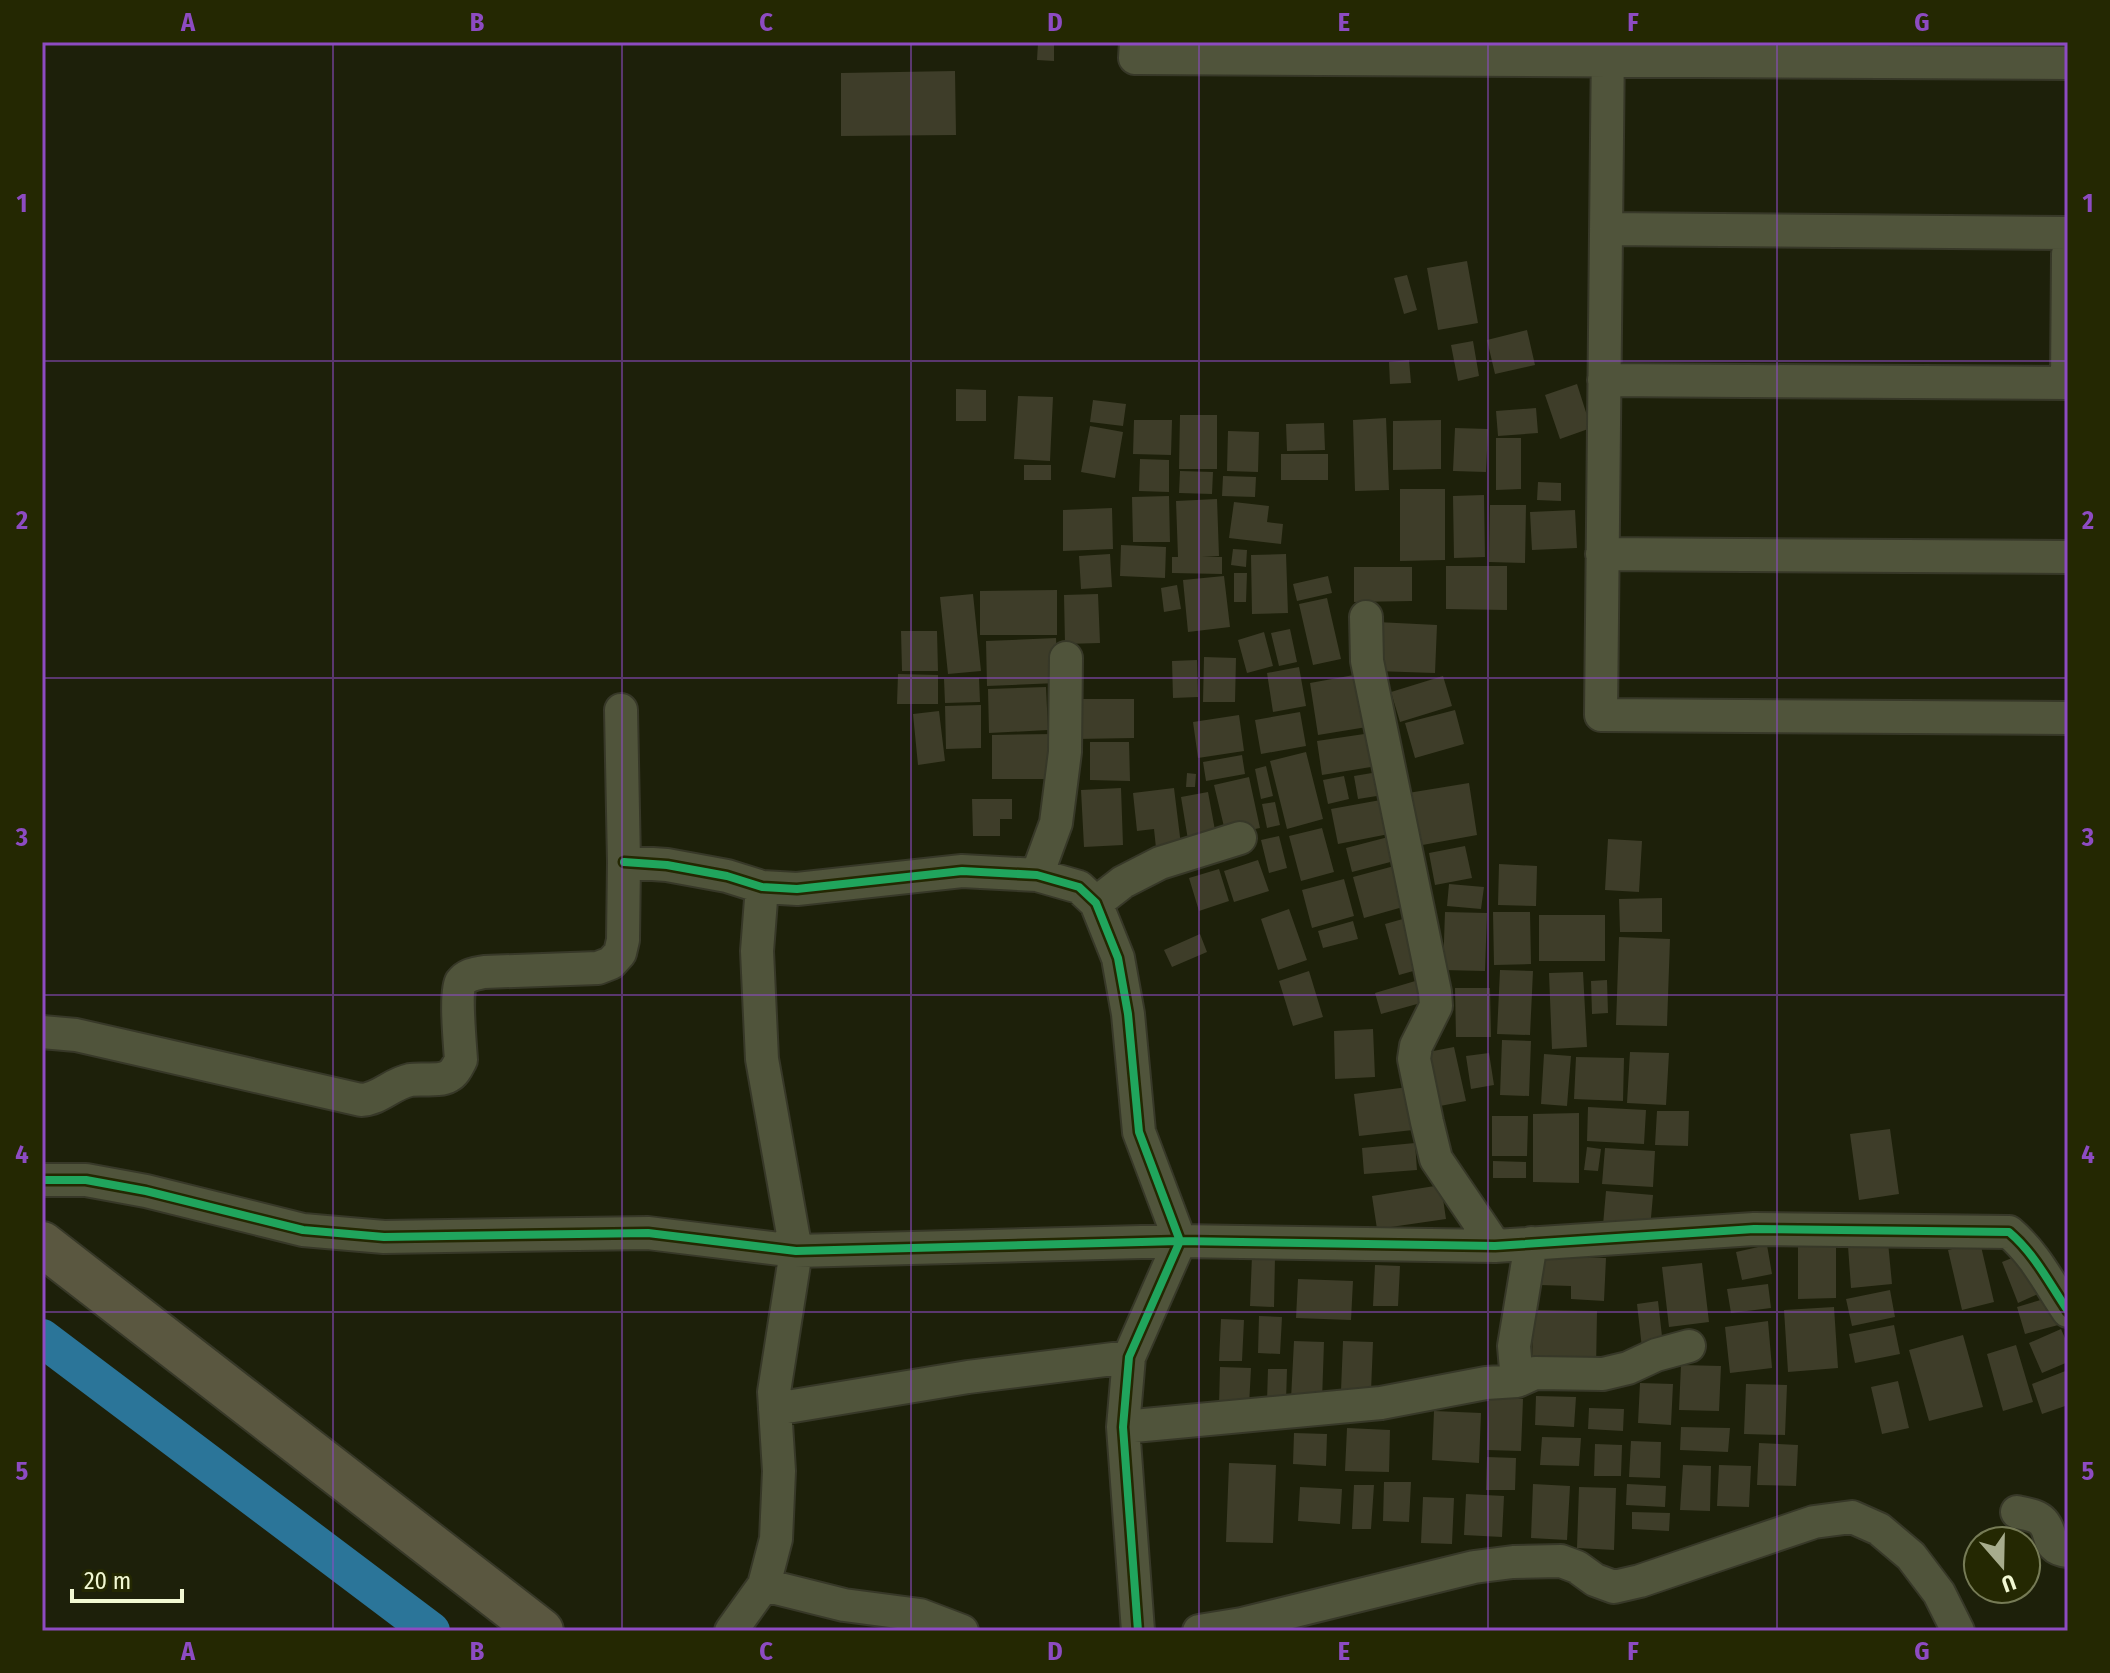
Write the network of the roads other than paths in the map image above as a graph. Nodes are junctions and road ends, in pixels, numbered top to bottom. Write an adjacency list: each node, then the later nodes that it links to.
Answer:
1 (1136, 42): 2 (street)
2 (1608, 51): 3 (street); 4 (street)
3 (2068, 63)
4 (1606, 229): 5 (street); 7 (street)
5 (2068, 233)
6 (2068, 254): 8 (street)
7 (1604, 380): 8 (street); 9 (street)
8 (2067, 383)
9 (1602, 554): 10 (street); 14 (street)
10 (2068, 557)
11 (1366, 617): 25 (street)
12 (1066, 658): 17 (street)
13 (621, 710): 16 (street)
14 (2068, 718)
15 (1240, 838): 19 (street)
16 (624, 862): 18 (street); 20 (street)
17 (1037, 875): 18 (street); 19 (street)
18 (762, 887): 26 (street)
19 (1096, 903): 22 (street)
20 (42, 1032)
21 (42, 1180): 26 (street)
22 (1180, 1241): 25 (street); 26 (street); 29 (street)
23 (1531, 1243): 25 (street); 27 (street); 30 (street)
24 (42, 1244): 36 (main road)
25 (1495, 1246)
26 (796, 1251): 31 (street)
27 (2068, 1311)
28 (1689, 1346): 30 (street)
29 (1129, 1357): 31 (street); 32 (street)
30 (1517, 1381): 32 (street)
31 (775, 1409): 35 (street)
32 (1123, 1427): 39 (street)
33 (2017, 1512): 34 (street)
34 (2068, 1551)
35 (764, 1585): 37 (street); 38 (street)
36 (541, 1631)
37 (731, 1631)
38 (962, 1631)
39 (1138, 1631)
40 (1199, 1631): 41 (street)
41 (1958, 1631)

